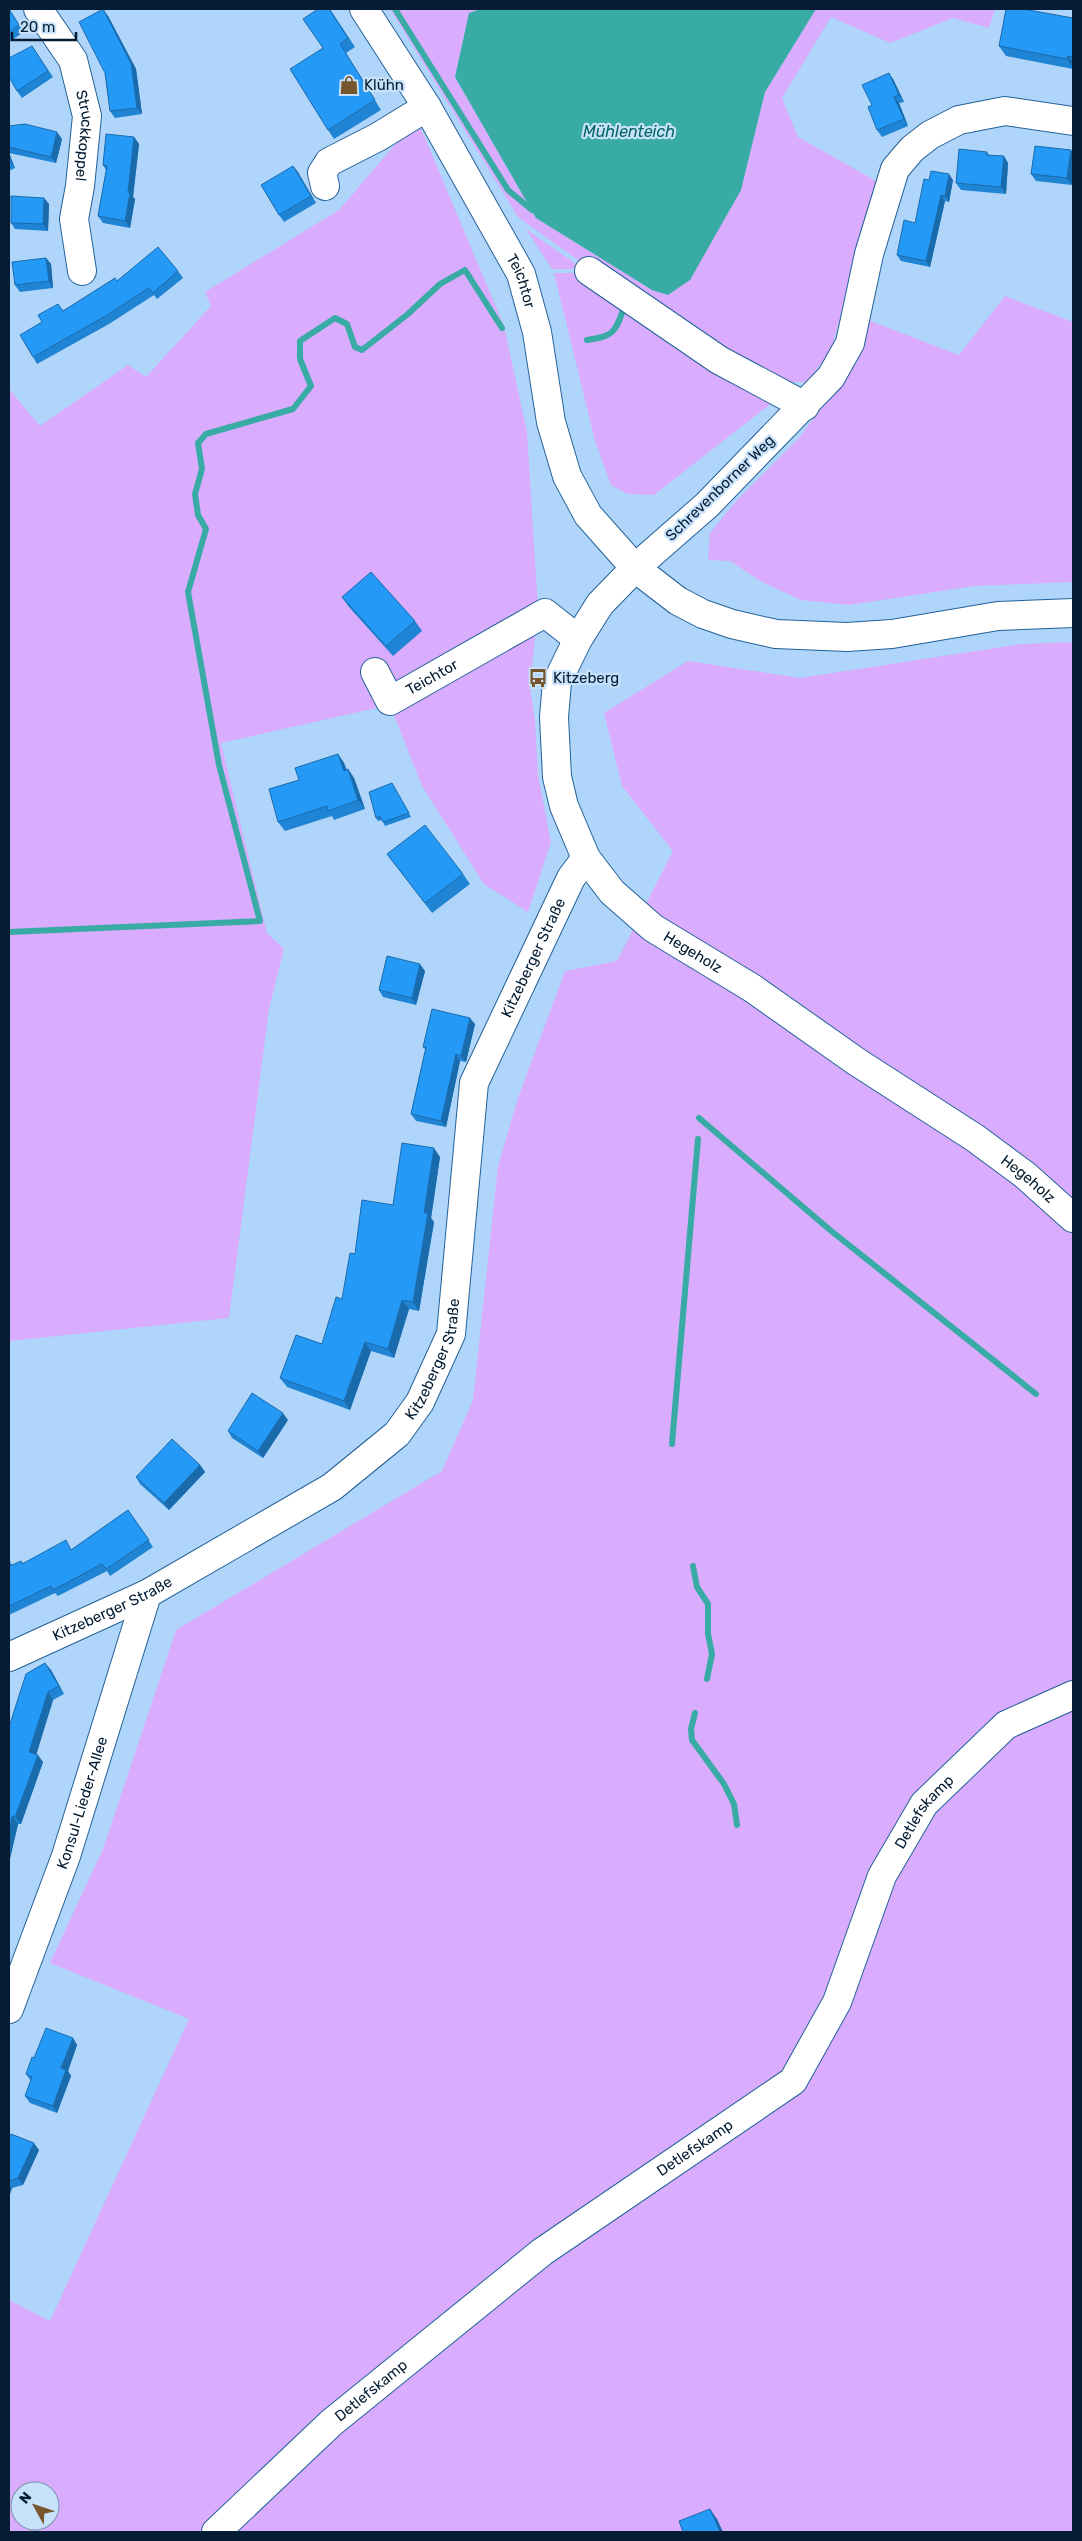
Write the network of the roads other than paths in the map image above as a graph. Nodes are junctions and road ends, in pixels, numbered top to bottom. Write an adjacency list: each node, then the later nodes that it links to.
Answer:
1 (38, 9): 6 (street, Struckkoppel)
2 (364, 9): 3 (street, Teichtor)
3 (427, 107): 5 (street); 9 (street, Teichtor)
4 (1073, 121): 8 (street, Schrevenborner Weg)
5 (325, 186)
6 (82, 271)
7 (589, 271): 8 (street)
8 (805, 406): 9 (street, Schrevenborner Weg)
9 (635, 568): 10 (street); 11 (street, Hegeholz)
10 (1073, 613)
11 (578, 639): 12 (street, Teichtor); 13 (street, Hegeholz)
12 (375, 672)
13 (586, 858): 14 (street, Hegeholz); 15 (street, Kitzeberger Straße)
14 (1073, 1218)
15 (146, 1594): 16 (street, Kitzeberger Straße); 18 (street, Konsul-Lieder-Allee)
16 (9, 1657)
17 (1073, 1695): 19 (street, Detlefskamp)
18 (9, 2009)
19 (216, 2532)

